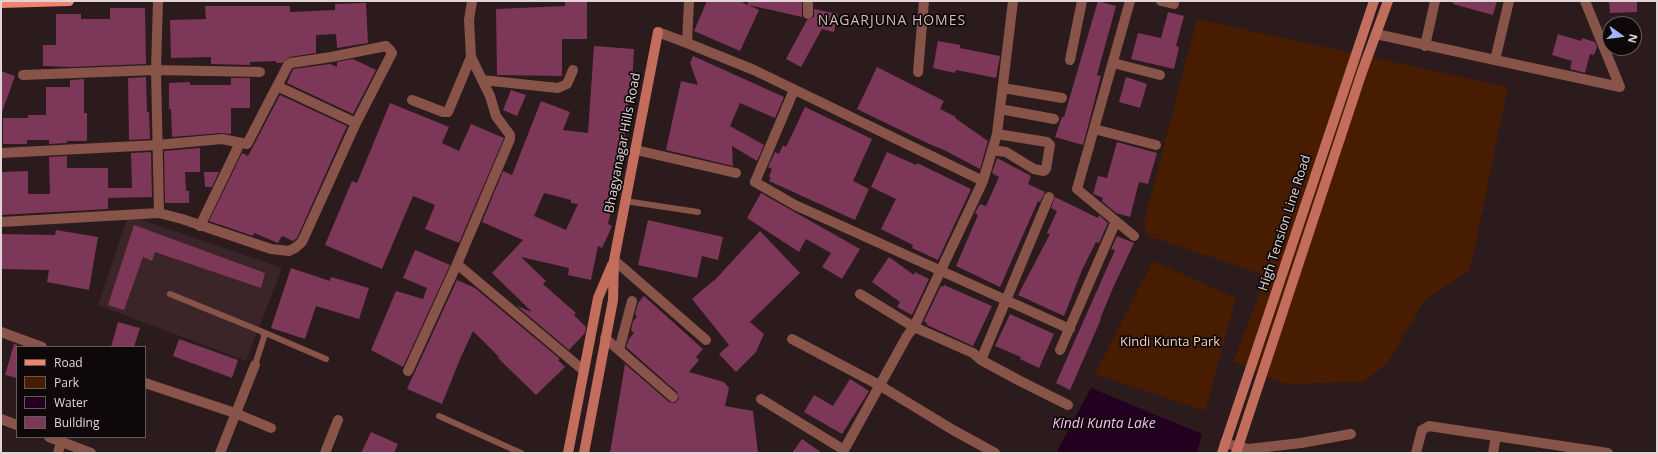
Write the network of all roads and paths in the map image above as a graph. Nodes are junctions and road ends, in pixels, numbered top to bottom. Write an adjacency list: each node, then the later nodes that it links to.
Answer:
1 (69, 1): 16 (main road)
2 (158, 1): 27 (street)
3 (472, 1): 23 (street)
4 (689, 1): 21 (street)
5 (808, 1): 18 (street)
6 (924, 1): 30 (street)
7 (1013, 1): 35 (street)
8 (1082, 1): 24 (street)
9 (1130, 1): 26 (street)
10 (1161, 1): 17 (street)
11 (1374, 1): 97 (main road, High Tension Line Road)
12 (1388, 1): 20 (main road, High Tension Line Road)
13 (1435, 1): 22 (street)
14 (1509, 1): 25 (street)
15 (1585, 1): 25 (street)
16 (1, 3)
17 (1174, 4)
18 (808, 14)
19 (658, 32): 21 (street); 47 (main road, Bhagyanagar Hills Road)
20 (1376, 34): 22 (street); 99 (main road, High Tension Line Road)
21 (687, 43): 36 (street)
22 (1425, 46): 25 (street)
23 (471, 57): 33 (street); 38 (street)
24 (1070, 60)
25 (1495, 60)
26 (1113, 63): 32 (street); 42 (street)
27 (156, 70): 29 (street); 31 (street); 45 (street)
28 (573, 70): 33 (street)
29 (260, 72)
30 (918, 72)
31 (23, 75)
32 (1160, 75)
33 (482, 80): 61 (street)
34 (278, 86): 41 (street); 41 (street); 44 (street)
35 (1003, 88): 37 (street); 39 (street)
36 (794, 90): 51 (street); 62 (street)
37 (1062, 98)
38 (412, 100)
39 (1000, 109): 40 (street); 43 (street)
40 (1054, 119)
41 (356, 123): 58 (street)
42 (1094, 129): 46 (street); 56 (street)
43 (997, 134): 48 (street); 48 (street)
44 (243, 143): 45 (street); 58 (street)
45 (157, 145): 49 (street); 55 (street)
46 (1156, 145)
47 (636, 150): 50 (street); 53 (main road, Bhagyanagar Hills Road)
48 (992, 150): 51 (street)
49 (1, 153)
50 (736, 172)
51 (983, 182): 62 (street)
52 (1049, 197): 65 (street)
53 (625, 201): 54 (lane); 60 (main road, Bhagyanagar Hills Road)
54 (698, 212)
55 (158, 213): 57 (street); 58 (street)
56 (1116, 221): 59 (street); 68 (street)
57 (1, 222)
58 (196, 224)
59 (1134, 236)
60 (614, 260): 71 (main road, Bhagyanagar Hills Road); 73 (street); 81 (main road, Bhagyanagar Hills Road)
61 (457, 264): 80 (street); 81 (street)
62 (941, 272): 65 (street); 67 (street)
63 (170, 294): 70 (lane)
64 (860, 294): 67 (street)
65 (1007, 300): 68 (street); 78 (street)
66 (632, 301): 75 (street)
67 (914, 327): 78 (street); 83 (street)
68 (1070, 328): 76 (street)
69 (1, 332): 74 (street)
70 (263, 332): 77 (lane); 79 (lane)
71 (605, 338): 75 (street); 106 (main road, Bhagyanagar Hills Road)
72 (792, 339): 83 (street)
73 (706, 340)
74 (39, 346)
75 (619, 350): 84 (street)
76 (1060, 350)
77 (326, 359)
78 (981, 360): 86 (street)
79 (255, 365): 87 (street)
80 (408, 370)
81 (583, 370): 105 (main road, Bhagyanagar Hills Road)
82 (146, 383): 87 (street)
83 (879, 385): 85 (street); 107 (street)
84 (673, 397)
85 (761, 398)
86 (1068, 404)
87 (235, 413): 92 (street); 102 (street)
88 (439, 416): 104 (lane)
89 (1, 419): 91 (street)
90 (338, 420): 103 (street)
91 (16, 425)
92 (271, 428)
93 (1351, 434): 99 (street)
94 (1496, 436): 98 (street); 109 (street); 110 (street)
95 (51, 438): 96 (street)
96 (61, 442): 100 (street); 101 (street)
97 (1225, 443): 99 (street); 108 (main road, High Tension Line Road)
98 (1552, 449): 111 (street)
99 (1237, 450)
100 (58, 453)
101 (91, 453)
102 (220, 453)
103 (325, 453)
104 (521, 453)
105 (568, 453)
106 (584, 453)
107 (996, 453)
108 (1222, 453)
109 (1416, 453)
110 (1493, 453)
111 (1608, 453)

